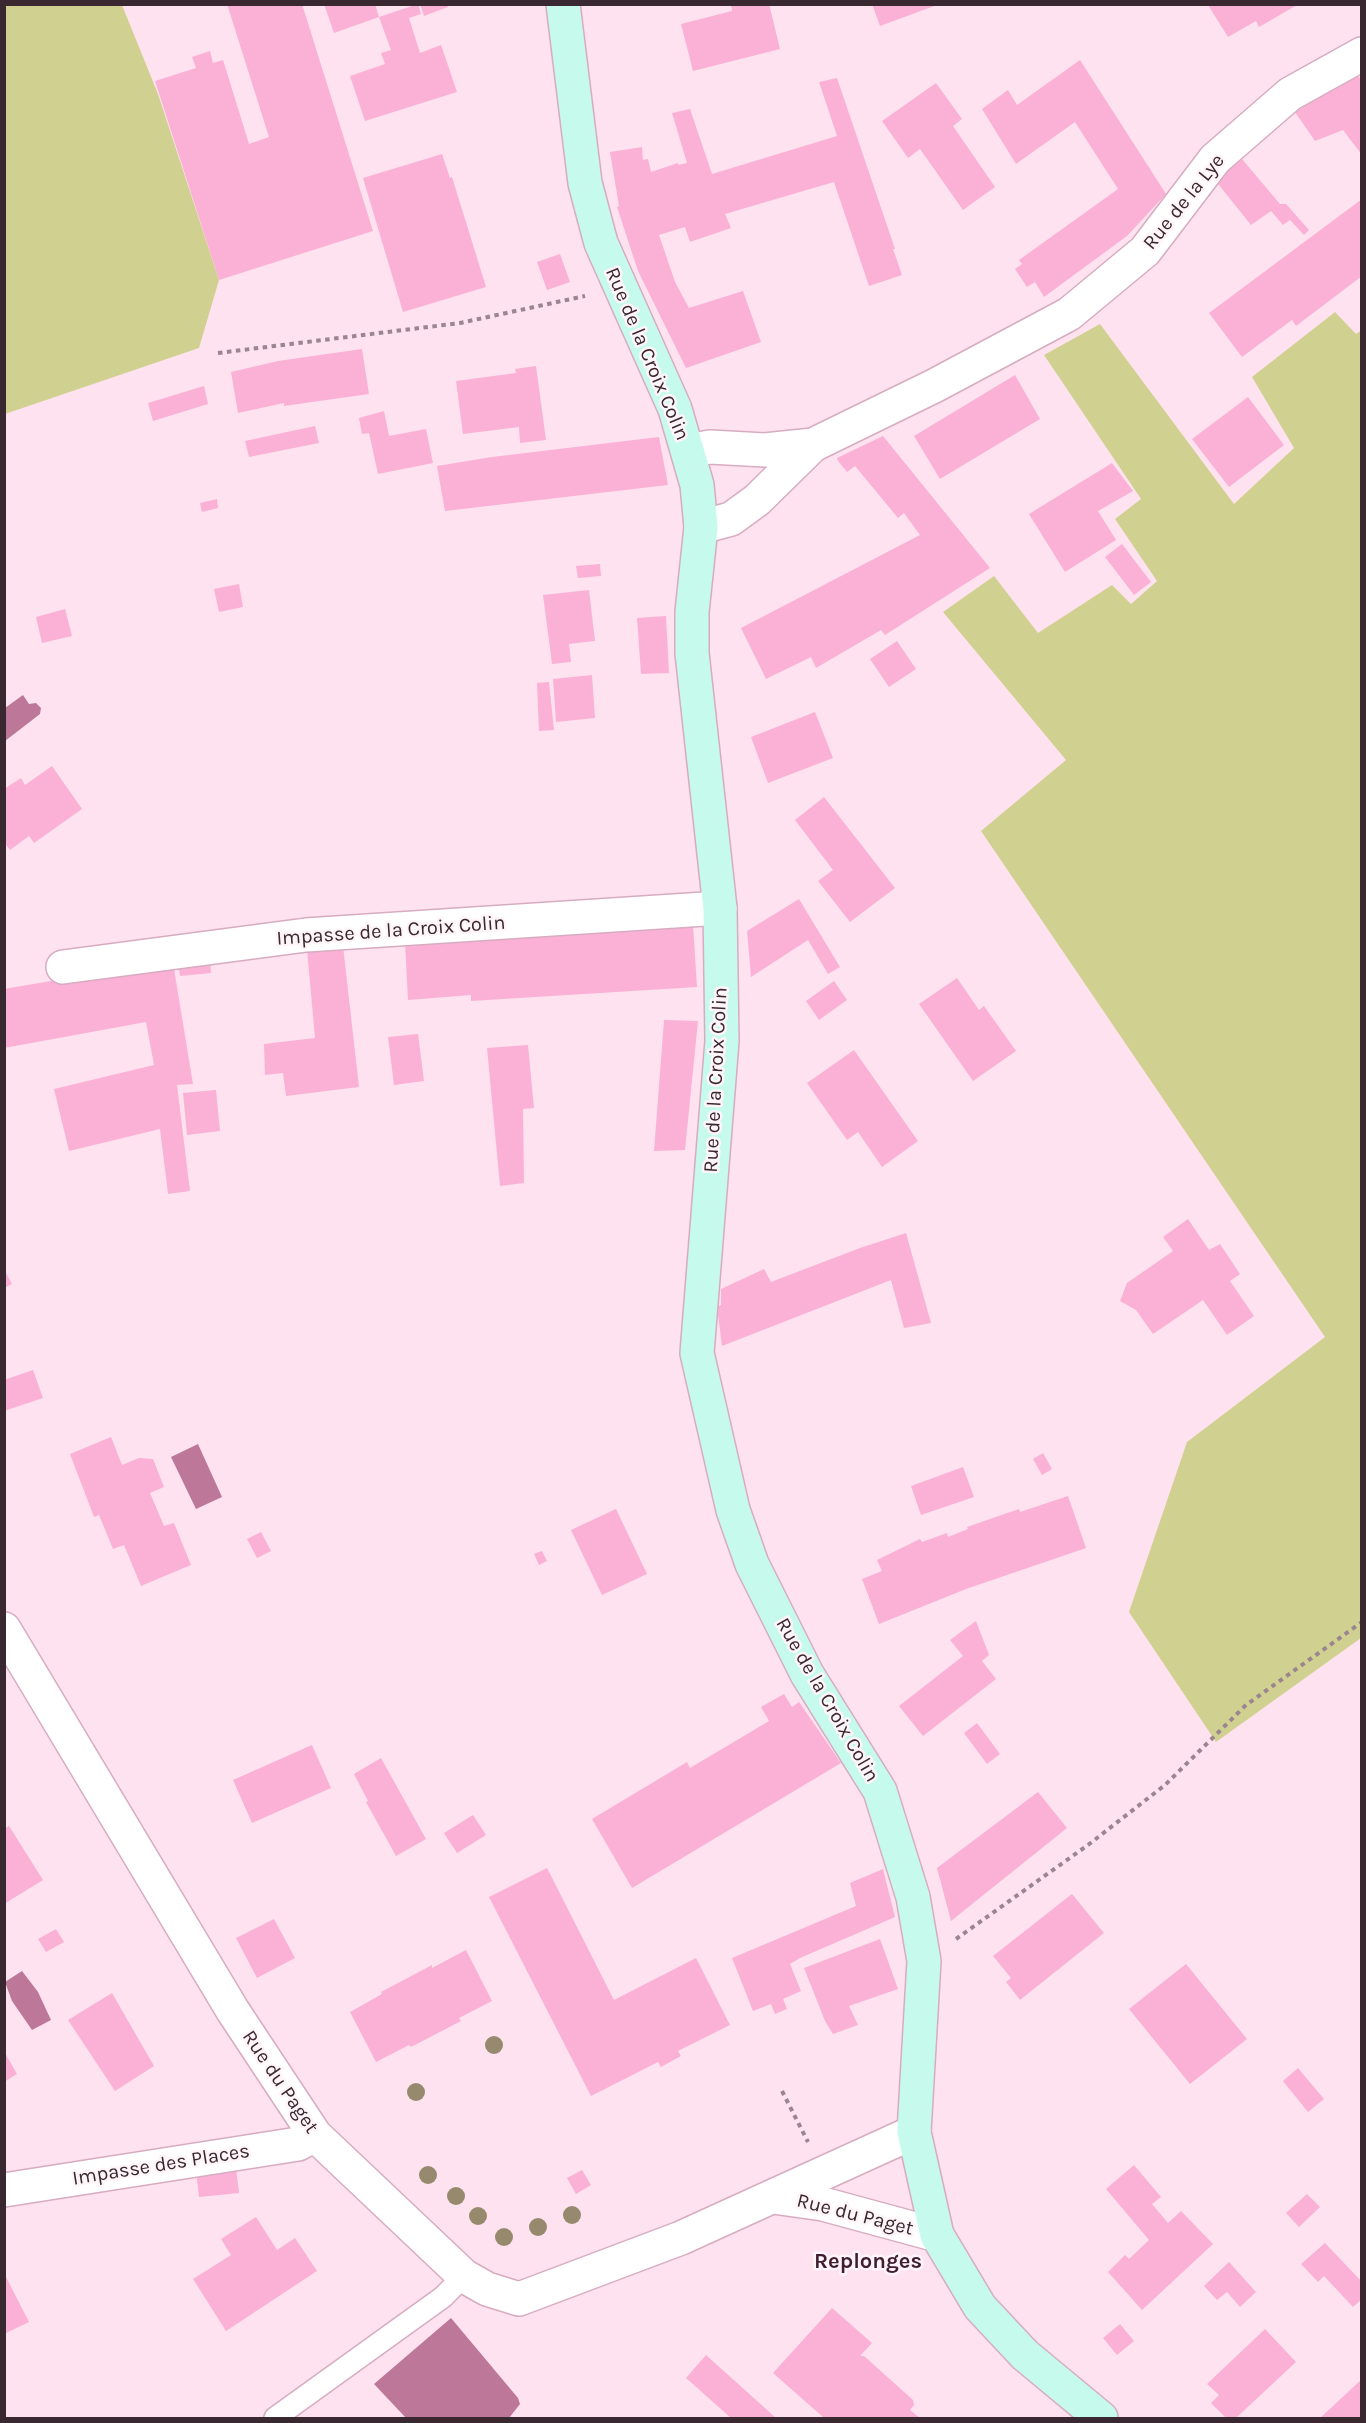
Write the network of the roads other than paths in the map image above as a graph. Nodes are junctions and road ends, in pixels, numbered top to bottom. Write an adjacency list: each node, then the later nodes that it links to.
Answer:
1 (563, 4): 4 (street, Rue de la Croix Colin)
2 (1362, 54): 3 (street, Rue de la Lye)
3 (813, 445): 4 (street, Rue de la Lye); 5 (street, Rue de la Lye)
4 (688, 452): 5 (street, Rue de la Croix Colin)
5 (701, 527): 6 (street, Rue de la Croix Colin)
6 (720, 908): 7 (street, Impasse de la Croix Colin); 9 (street, Rue de la Croix Colin)
7 (63, 967)
8 (4, 1629): 10 (street, Rue du Paget)
9 (914, 2132): 12 (street, Rue du Paget); 13 (street, Rue de la Croix Colin)
10 (315, 2135): 11 (street, Impasse des Places); 14 (street, Rue du Paget)
11 (4, 2190)
12 (773, 2197): 13 (street, Rue du Paget); 14 (street, Rue du Paget)
13 (937, 2235): 16 (street, Rue de la Croix Colin)
14 (464, 2276): 15 (lane)
15 (275, 2418)
16 (1101, 2418)

